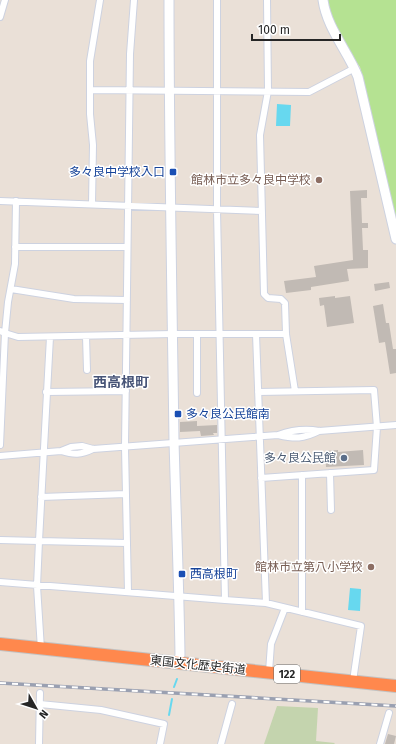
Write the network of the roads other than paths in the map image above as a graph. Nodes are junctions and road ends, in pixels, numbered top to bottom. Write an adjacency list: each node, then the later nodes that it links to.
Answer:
1 (5, 0): 8 (street)
2 (100, 0): 10 (street)
3 (134, 0): 11 (street)
4 (169, 0): 12 (street)
5 (217, 0): 13 (street)
6 (267, 0): 14 (street)
7 (322, 0): 9 (street)
8 (0, 17)
9 (355, 68): 14 (street); 22 (street)
10 (91, 90): 11 (street); 17 (street)
11 (130, 91): 12 (street); 18 (street)
12 (169, 91): 13 (street); 19 (street)
13 (217, 91): 14 (street); 20 (street)
14 (268, 91): 21 (street)
15 (0, 201): 16 (street)
16 (16, 201): 17 (street); 23 (street)
17 (92, 204): 18 (street)
18 (128, 206): 19 (street); 24 (street)
19 (170, 208): 20 (street); 28 (street)
20 (217, 210): 21 (street); 30 (street)
21 (262, 211): 32 (street)
22 (396, 240)
23 (16, 247): 24 (street); 25 (street)
24 (127, 247): 26 (street)
25 (11, 289): 26 (street); 27 (street)
26 (127, 300): 33 (street)
27 (2, 332): 34 (street); 37 (street)
28 (173, 334): 29 (street); 33 (street); 47 (street)
29 (197, 334): 30 (street); 42 (street)
30 (220, 334): 31 (street); 46 (street)
31 (256, 334): 32 (street); 40 (street)
32 (286, 334): 41 (street)
33 (127, 335): 35 (street); 38 (street)
34 (50, 336): 35 (street); 39 (street)
35 (86, 336): 36 (street)
36 (87, 370)
37 (1, 378): 48 (street)
38 (126, 391): 39 (street); 49 (street)
39 (46, 392): 50 (street)
40 (258, 392): 41 (street); 45 (street)
41 (295, 392): 44 (street)
42 (197, 393)
43 (396, 426): 44 (street)
44 (377, 427): 45 (street); 52 (street)
45 (259, 436): 46 (street); 54 (street)
46 (222, 440): 47 (street); 65 (street)
47 (174, 443): 49 (street); 64 (street)
48 (0, 445)
49 (125, 447): 50 (street); 55 (street)
50 (44, 453): 51 (street); 56 (street)
51 (0, 456)
52 (330, 473): 53 (street); 57 (street)
53 (302, 475): 54 (street); 68 (street)
54 (261, 478): 66 (street)
55 (126, 494): 56 (street); 60 (street)
56 (41, 497): 59 (street)
57 (331, 510)
58 (0, 540): 59 (street)
59 (39, 541): 60 (street); 62 (street)
60 (127, 543): 63 (street)
61 (0, 582): 62 (street)
62 (37, 586): 63 (street); 70 (street)
63 (128, 592): 64 (street)
64 (179, 597): 65 (street); 71 (street)
65 (226, 600): 66 (street)
66 (266, 603): 67 (street)
67 (285, 608): 68 (street); 72 (street)
68 (302, 612): 73 (street)
69 (0, 644): 70 (highway, 東国文化歴史街道 / 122)
70 (41, 648): 71 (highway, 東国文化歴史街道 / 122)
71 (178, 662): 72 (highway, 東国文化歴史街道 / 122)
72 (269, 672): 73 (highway, 東国文化歴史街道 / 122)
73 (353, 681): 74 (highway, 東国文化歴史街道 / 122)
74 (396, 686)
75 (40, 693): 76 (street)
76 (40, 704): 79 (street); 80 (street)
77 (232, 704): 81 (street)
78 (388, 713): 82 (street)
79 (39, 744)
80 (160, 744)
81 (221, 744)
82 (380, 744)

